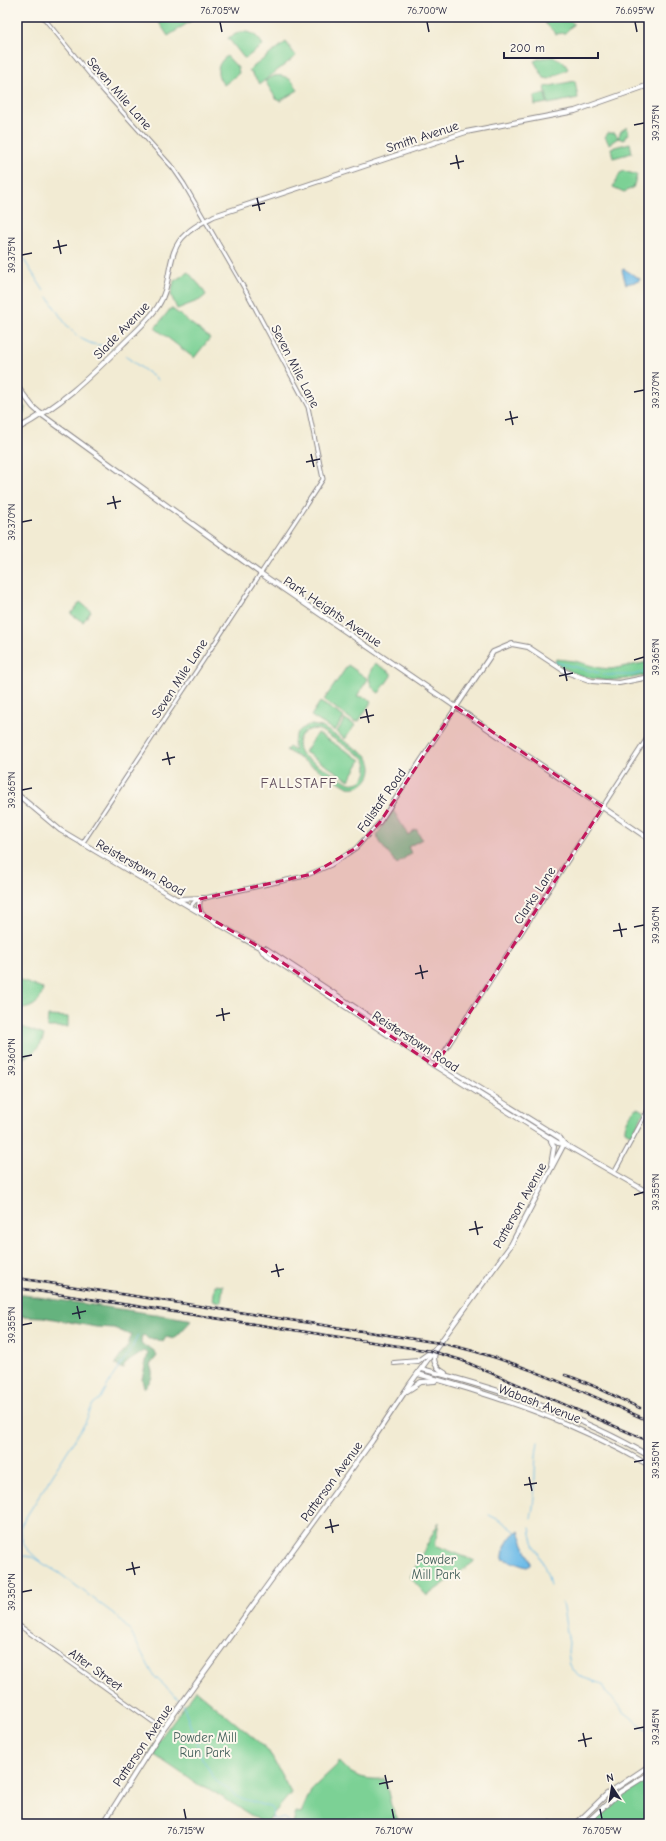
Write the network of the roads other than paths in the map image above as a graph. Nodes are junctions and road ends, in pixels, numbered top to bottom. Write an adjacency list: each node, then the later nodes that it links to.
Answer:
1 (43, 17): 3 (street, Seven Mile Lane)
2 (649, 85): 3 (main road, Smith Avenue)
3 (206, 221): 5 (main road, Slade Avenue); 7 (street, Seven Mile Lane)
4 (17, 386): 5 (main road, Park Heights Avenue)
5 (42, 415): 6 (main road, Slade Avenue); 7 (main road, Park Heights Avenue)
6 (17, 429)
7 (260, 573): 9 (main road, Park Heights Avenue); 14 (street, Seven Mile Lane)
8 (649, 677): 9 (main road, Fallstaff Road)
9 (456, 707): 12 (main road, Park Heights Avenue); 16 (street, Fallstaff Road)
10 (649, 735): 12 (street, Clarks Lane)
11 (17, 794): 14 (main road, Reisterstown Road)
12 (603, 807): 13 (main road, Park Heights Avenue); 22 (street, Clarks Lane)
13 (649, 839)
14 (82, 844): 15 (main road, Reisterstown Road)
15 (176, 899): 16 (main road); 17 (main road, Reisterstown Road)
16 (202, 899): 17 (street, Fallstaff Road); 18 (main road)
17 (190, 907): 18 (main road, Reisterstown Road)
18 (201, 913): 19 (main road, Reisterstown Road)
19 (261, 948): 20 (main road, Reisterstown Road); 21 (main road, Reisterstown Road)
20 (376, 1027): 21 (main road); 22 (main road, Reisterstown Road)
21 (397, 1034): 22 (main road, Reisterstown Road)
22 (436, 1064): 23 (main road, Reisterstown Road); 24 (main road, Reisterstown Road)
23 (477, 1092): 24 (main road); 26 (main road, Reisterstown Road)
24 (494, 1098): 27 (main road, Reisterstown Road)
25 (649, 1108): 29 (street)
26 (528, 1124): 27 (main road, Reisterstown Road); 28 (main road)
27 (564, 1144): 28 (main road, Patterson Avenue); 29 (main road, Reisterstown Road)
28 (550, 1169): 31 (main road, Patterson Avenue)
29 (614, 1173): 30 (main road, Reisterstown Road)
30 (649, 1193)
31 (438, 1345): 32 (main road); 33 (main road, Patterson Avenue); 35 (main road)
32 (394, 1363)
33 (422, 1369): 34 (main road, Patterson Avenue); 35 (main road, Wabash Avenue)
34 (418, 1374): 36 (main road, Wabash Avenue); 37 (main road, Patterson Avenue)
35 (456, 1378): 38 (main road, Wabash Avenue)
36 (455, 1384): 37 (main road); 39 (main road, Wabash Avenue)
37 (401, 1397): 41 (main road, Patterson Avenue)
38 (649, 1456)
39 (649, 1465)
40 (17, 1624): 41 (street, Alter Street)
41 (163, 1729): 44 (main road, Patterson Avenue)
42 (649, 1766): 45 (main road)
43 (649, 1774): 46 (main road)
44 (103, 1824)
45 (576, 1824)
46 (585, 1824)

